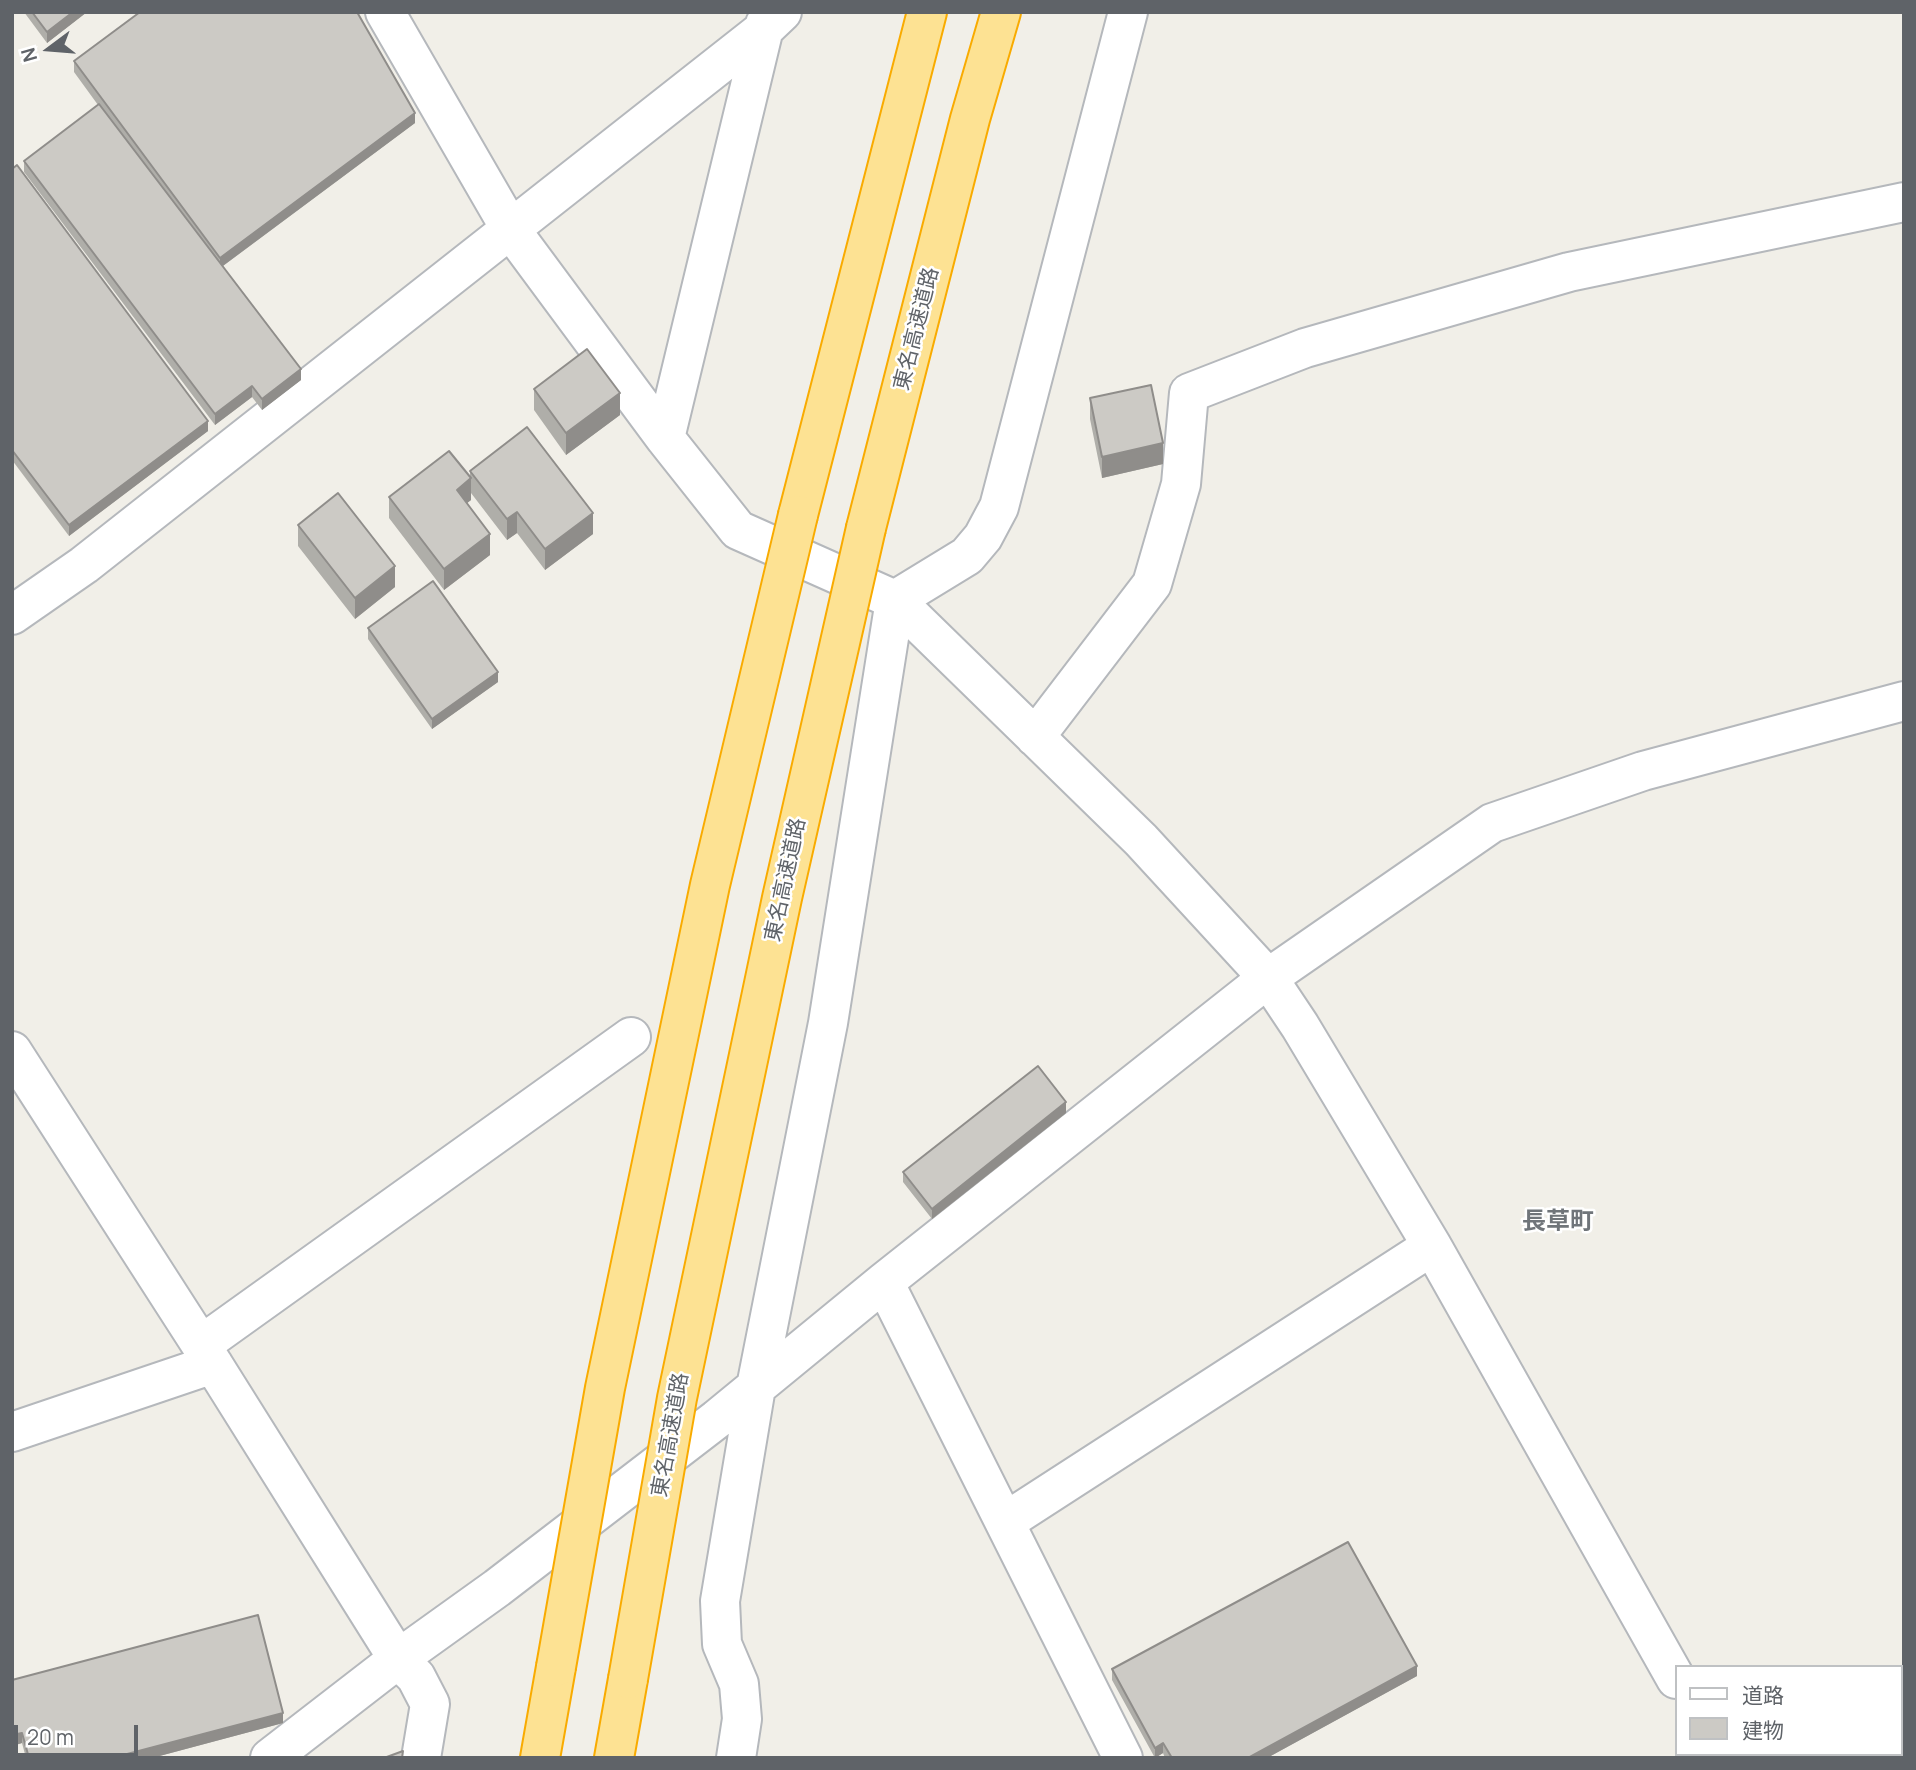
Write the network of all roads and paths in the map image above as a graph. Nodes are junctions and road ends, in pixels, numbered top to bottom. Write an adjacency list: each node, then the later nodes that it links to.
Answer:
1 (385, 12): 7 (street)
2 (927, 12): 26 (highway, bridge)
3 (1001, 12): 27 (highway, 東名高速道路, bridge)
4 (1128, 12): 9 (street)
5 (771, 19): 7 (street); 8 (street)
6 (1904, 202): 12 (street)
7 (511, 230): 8 (street); 10 (street)
8 (665, 438): 9 (street)
9 (895, 600): 12 (street); 19 (street)
10 (12, 615)
11 (1904, 701): 13 (street)
12 (1035, 737): 13 (street)
13 (1268, 978): 16 (street); 17 (street)
14 (632, 1037): 18 (street)
15 (12, 1051): 18 (street)
16 (1432, 1247): 21 (street); 23 (street)
17 (884, 1282): 19 (street); 21 (street)
18 (207, 1355): 20 (street); 22 (street)
19 (756, 1387): 22 (street); 28 (street)
20 (12, 1432)
21 (1005, 1522): 29 (street)
22 (398, 1659): 24 (street); 25 (street)
23 (1674, 1675)
24 (270, 1758)
25 (421, 1758)
26 (540, 1758)
27 (614, 1758)
28 (736, 1758)
29 (1123, 1758)

